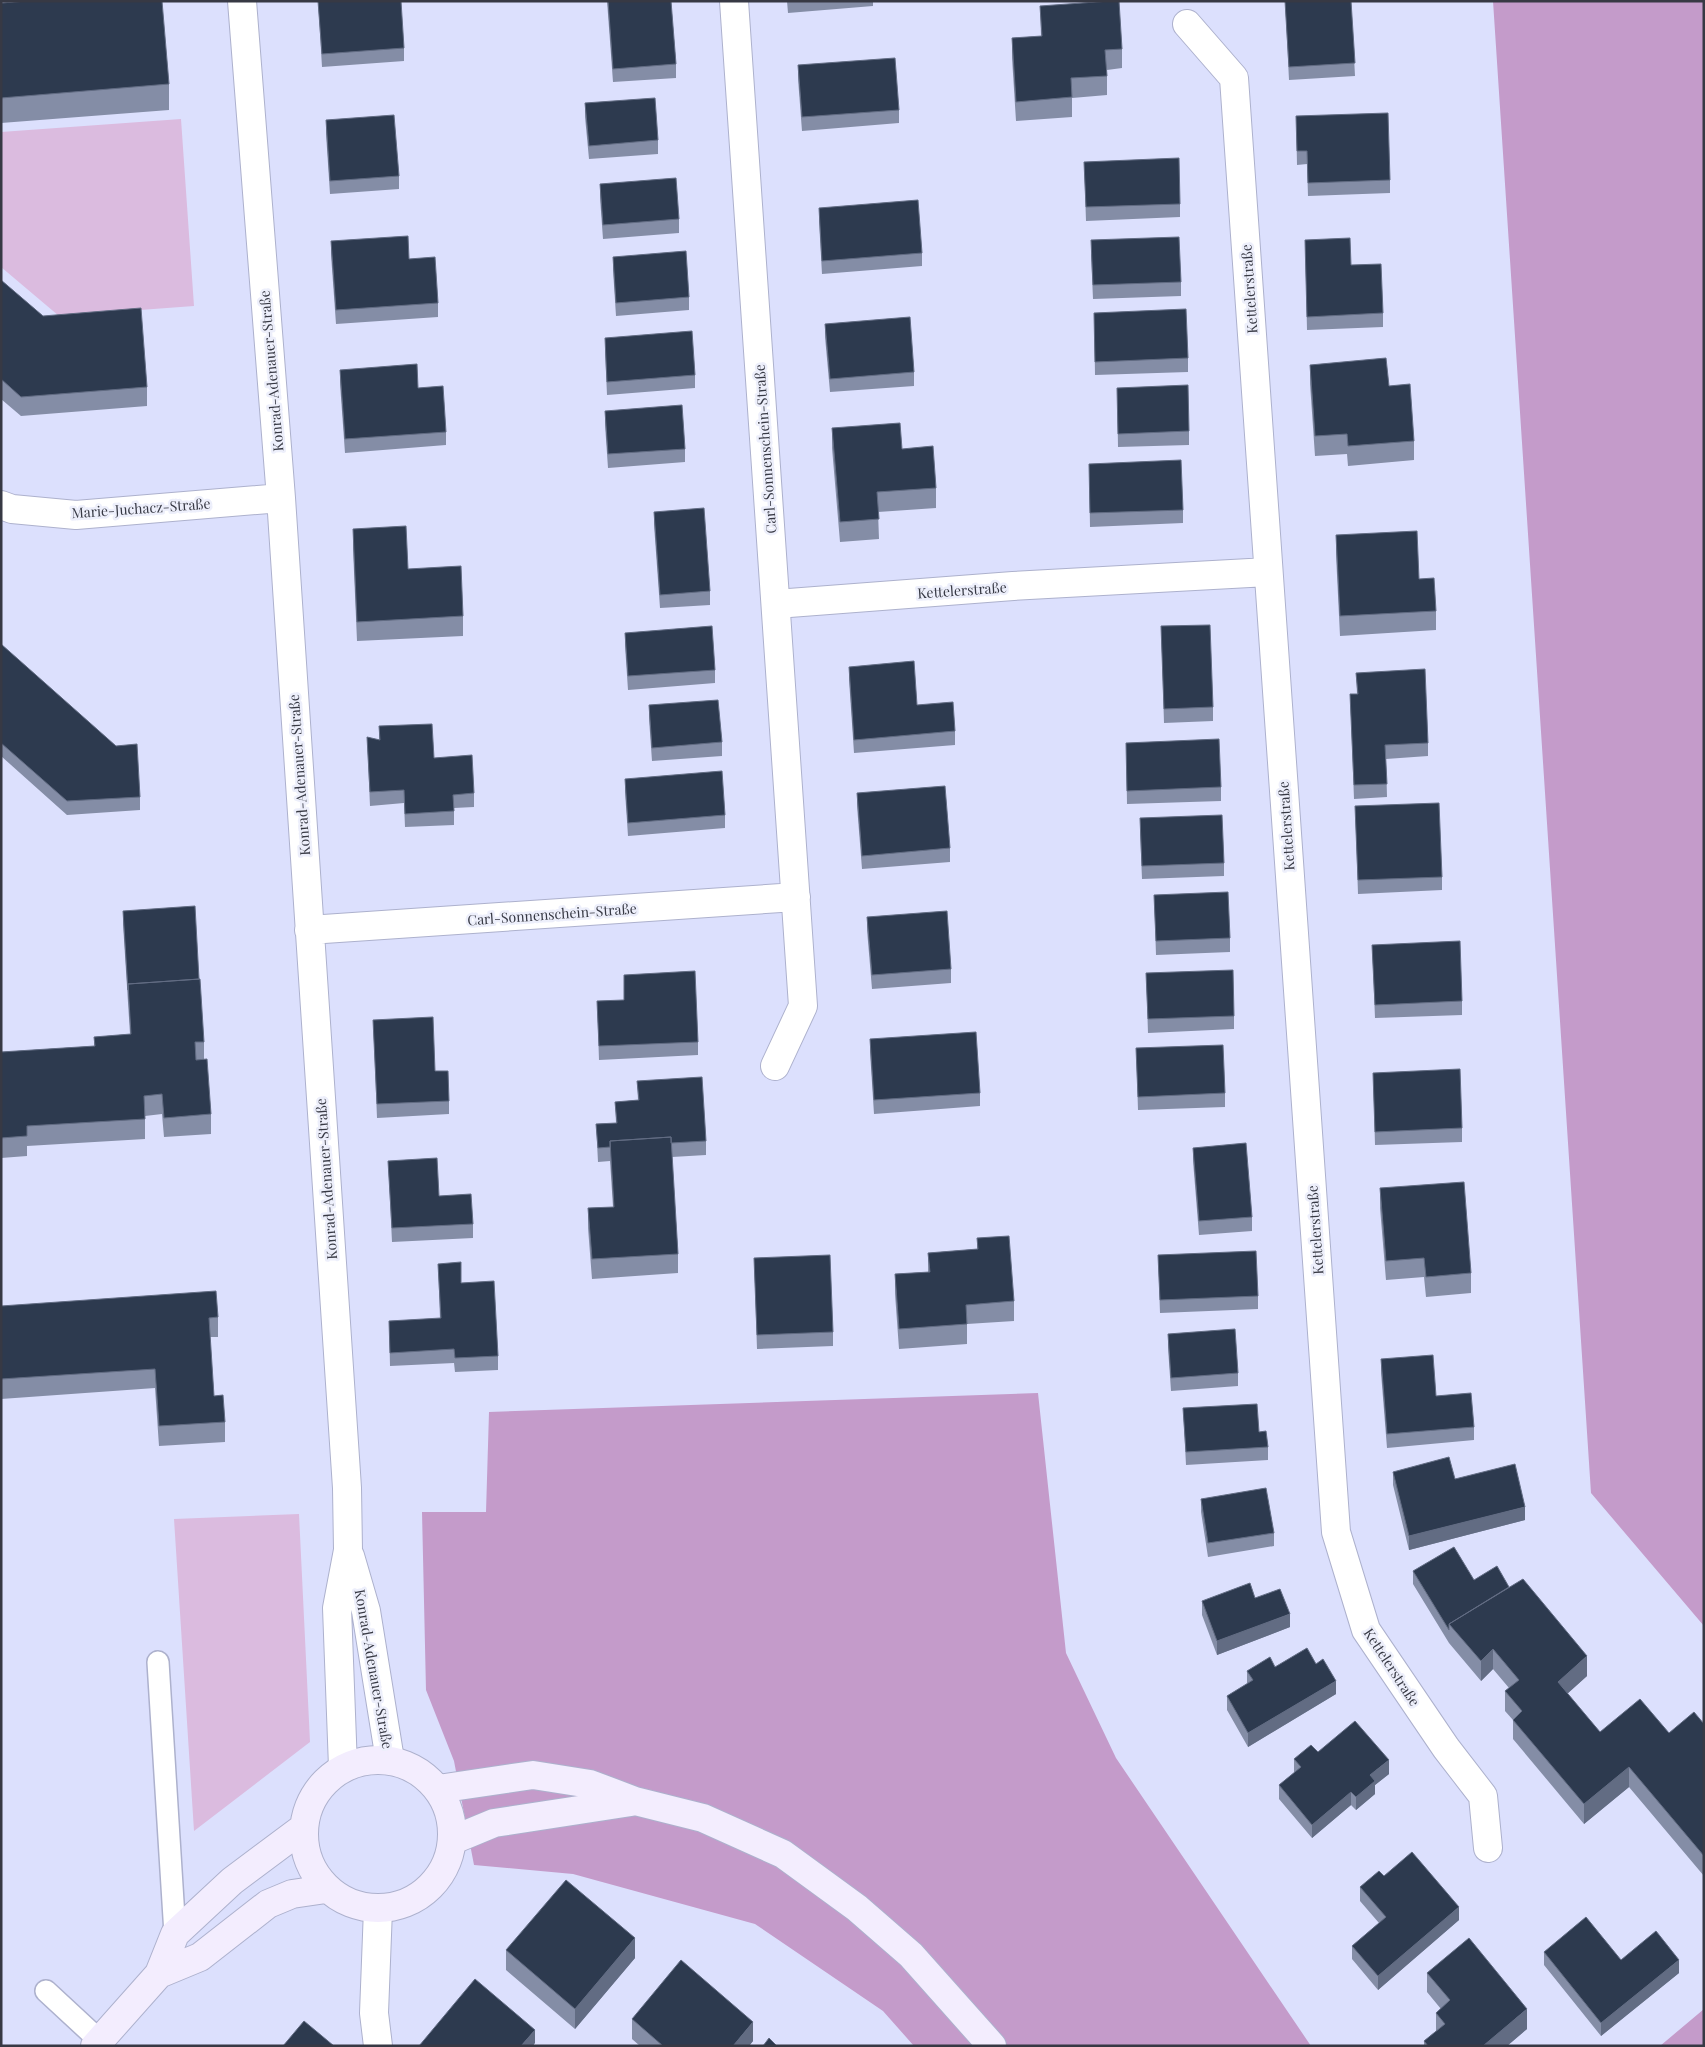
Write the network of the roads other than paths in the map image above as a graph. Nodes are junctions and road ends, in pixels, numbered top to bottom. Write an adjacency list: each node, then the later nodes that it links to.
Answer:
1 (242, 1): 4 (street, Konrad-Adenauer-Straße)
2 (734, 1): 7 (street, Carl-Sonnenschein-Straße)
3 (1187, 24): 6 (street, Kettelerstraße)
4 (281, 498): 5 (street, Marie-Juchacz-Straße); 9 (street, Konrad-Adenauer-Straße)
5 (1, 505)
6 (1268, 572): 7 (street, Kettelerstraße); 19 (street, Kettelerstraße)
7 (776, 604): 8 (street, Carl-Sonnenschein-Straße)
8 (796, 897): 9 (street, Carl-Sonnenschein-Straße); 10 (street, Carl-Sonnenschein-Straße)
9 (309, 930): 11 (street, Konrad-Adenauer-Straße)
10 (775, 1066)
11 (348, 1550): 13 (street, Konrad-Adenauer-Straße); 14 (street, Konrad-Adenauer-Straße)
12 (158, 1662): 22 (lane)
13 (390, 1760): 14 (street); 15 (street)
14 (343, 1767): 17 (street)
15 (438, 1789): 16 (street); 18 (street)
16 (635, 1801): 18 (street); 27 (street)
17 (303, 1828): 20 (street); 22 (street)
18 (453, 1840): 21 (street)
19 (1488, 1848)
20 (326, 1889): 21 (street); 23 (street)
21 (378, 1909): 26 (street)
22 (175, 1934): 23 (street)
23 (159, 1974): 25 (street)
24 (46, 1991): 25 (lane)
25 (98, 2043)
26 (378, 2046)
27 (992, 2046)

